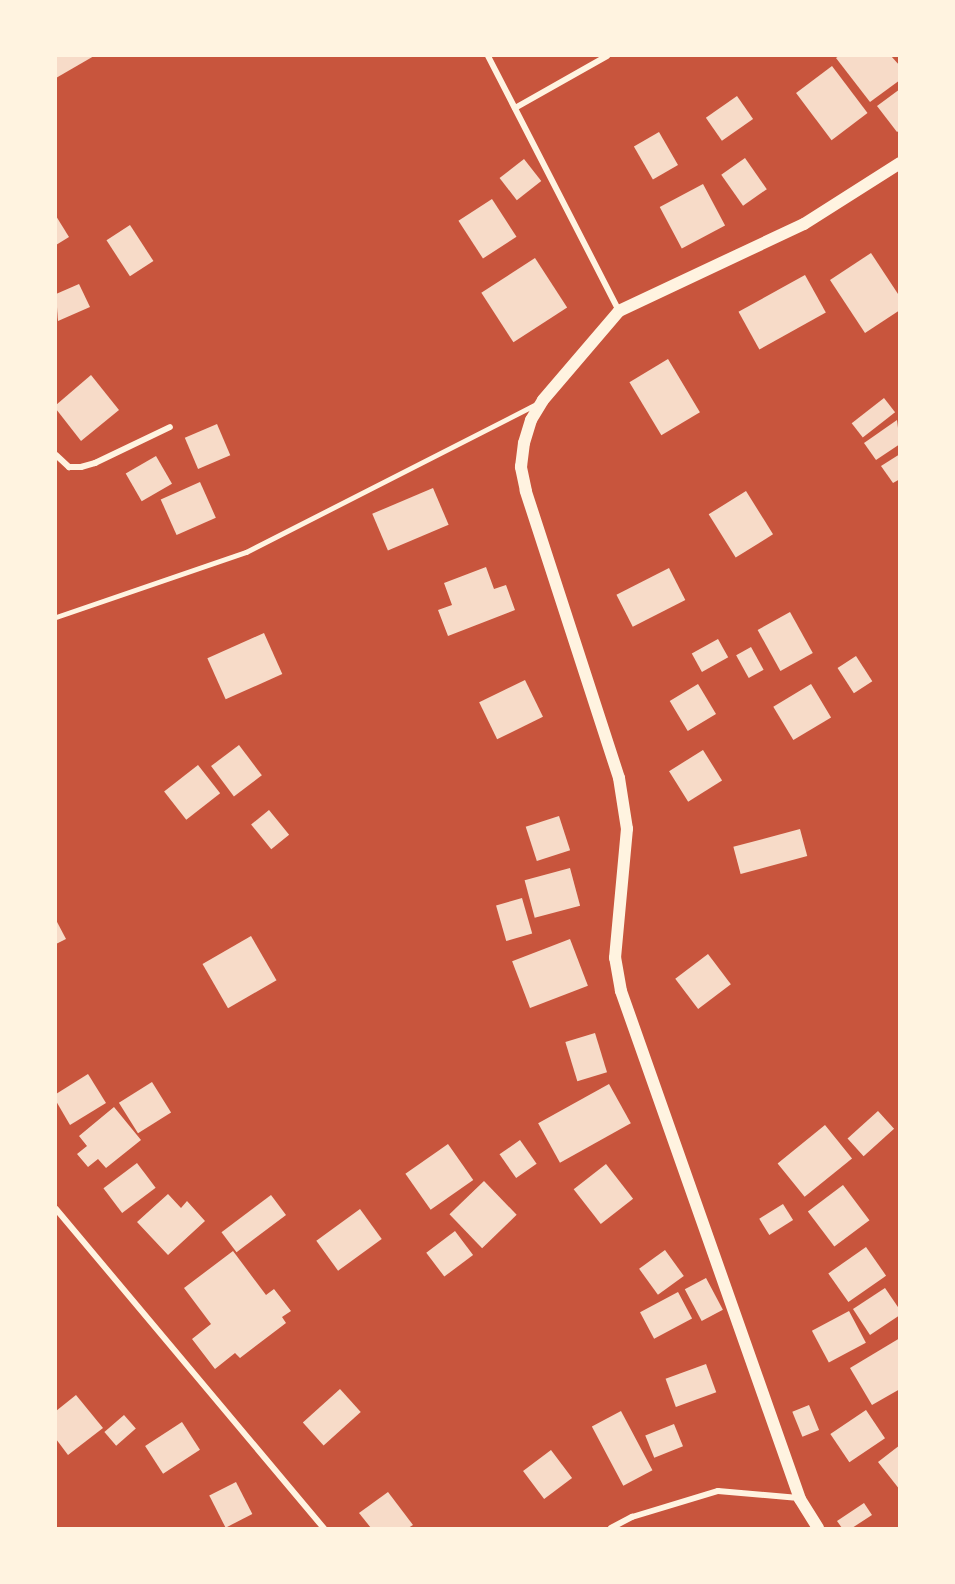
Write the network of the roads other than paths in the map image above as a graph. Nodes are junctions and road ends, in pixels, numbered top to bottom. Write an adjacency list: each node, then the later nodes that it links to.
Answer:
1 (488, 56): 3 (street)
2 (607, 56): 3 (street)
3 (515, 108): 5 (street)
4 (900, 163): 5 (main road)
5 (619, 311): 6 (main road)
6 (543, 400): 9 (street); 11 (main road)
7 (170, 427): 8 (street)
8 (56, 455)
9 (56, 617)
10 (56, 1209): 12 (street)
11 (800, 1498): 13 (street); 14 (main road)
12 (324, 1528)
13 (611, 1528)
14 (818, 1528)

